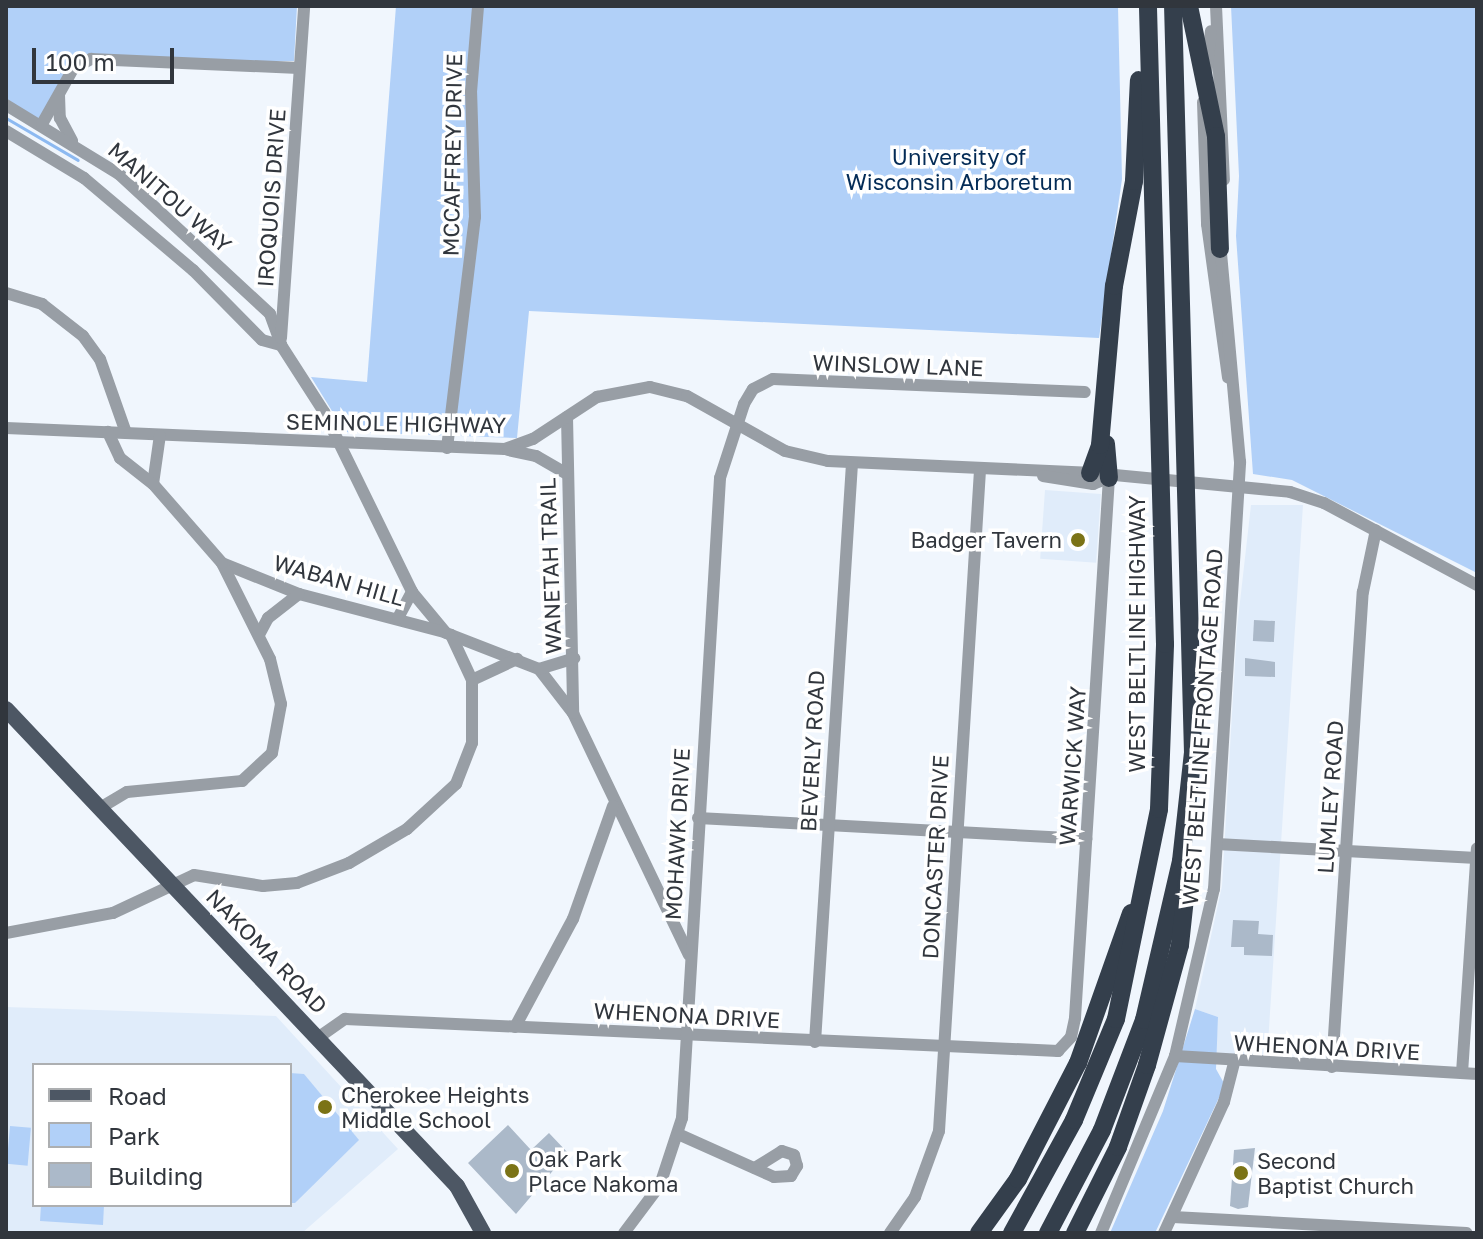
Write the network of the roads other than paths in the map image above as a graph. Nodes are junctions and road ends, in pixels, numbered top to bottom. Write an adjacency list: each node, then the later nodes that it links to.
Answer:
1 (304, 6): 9 (street, IROQUOIS DRIVE)
2 (478, 6): 29 (street, MCCAFFREY DRIVE)
3 (1141, 6): 19 (highway)
4 (1148, 6): 52 (highway, WEST BELTLINE HIGHWAY)
5 (1173, 6): 54 (highway)
6 (1189, 6): 10 (highway)
7 (1210, 6): 10 (street, WEST BELTLINE FRONTAGE ROAD)
8 (1216, 6): 16 (street, WEST BELTLINE FRONTAGE ROAD)
9 (299, 68): 11 (street); 18 (street, IROQUOIS DRIVE)
10 (1205, 85): 16 (highway); 21 (street, WEST BELTLINE FRONTAGE ROAD)
11 (59, 93): 13 (street); 15 (street)
12 (6, 105): 13 (street, MANITOU WAY)
13 (42, 124): 15 (street, MANITOU WAY)
14 (6, 131): 18 (street, MANITOU WAY)
15 (74, 144): 18 (street, MANITOU WAY)
16 (1220, 249): 21 (street, WEST BELTLINE FRONTAGE ROAD)
17 (6, 293): 26 (street)
18 (281, 345): 28 (street, MANITOU WAY)
19 (1107, 389): 34 (highway); 36 (highway)
20 (1085, 392): 23 (street, WINSLOW LANE)
21 (1235, 396): 38 (street, WEST BELTLINE FRONTAGE ROAD)
22 (567, 417): 23 (street, SEMINOLE HIGHWAY); 30 (street, SEMINOLE HIGHWAY); 33 (street, WANETAH TRAIL)
23 (735, 424): 31 (street, SEMINOLE HIGHWAY); 57 (street, MOHAWK DRIVE)
24 (6, 428): 25 (street, SEMINOLE HIGHWAY)
25 (108, 432): 26 (street, SEMINOLE HIGHWAY); 37 (street)
26 (126, 433): 27 (street, SEMINOLE HIGHWAY)
27 (160, 435): 28 (street, SEMINOLE HIGHWAY); 37 (street)
28 (339, 443): 29 (street, SEMINOLE HIGHWAY); 42 (street, MANITOU WAY)
29 (447, 448): 30 (street, SEMINOLE HIGHWAY)
30 (505, 449): 33 (street)
31 (852, 463): 32 (street, SEMINOLE HIGHWAY); 58 (street, BEVERLY ROAD)
32 (980, 471): 35 (street, SEMINOLE HIGHWAY); 59 (street, DONCASTER DRIVE)
33 (566, 473): 47 (street, WANETAH TRAIL)
34 (1090, 473): 35 (street, SEMINOLE HIGHWAY); 36 (street, SEMINOLE HIGHWAY)
35 (1040, 474): 36 (street, SEMINOLE HIGHWAY)
36 (1109, 478): 38 (street, SEMINOLE HIGHWAY); 60 (street, WARWICK WAY)
37 (153, 484): 40 (street)
38 (1239, 487): 39 (street, SEMINOLE HIGHWAY); 61 (street, WEST BELTLINE FRONTAGE ROAD)
39 (1376, 530): 41 (street, SEMINOLE HIGHWAY); 63 (street, LUMLEY ROAD)
40 (222, 563): 43 (street, WABAN HILL); 45 (street)
41 (1477, 585)
42 (412, 592): 44 (street); 46 (street, MANITOU WAY)
43 (299, 594): 44 (street, WABAN HILL); 45 (street)
44 (398, 618): 46 (street, WABAN HILL)
45 (260, 633): 56 (street)
46 (449, 634): 48 (street); 50 (street)
47 (574, 658): 49 (street); 53 (street, WANETAH TRAIL)
48 (517, 659): 49 (street); 50 (street)
49 (539, 669): 53 (street)
50 (472, 680): 65 (street)
51 (6, 709): 56 (main road, NAKOMA ROAD)
52 (1165, 709): 87 (highway); 88 (highway, WEST BELTLINE HIGHWAY)
53 (573, 713): 55 (street)
54 (1193, 753): 89 (highway); 90 (highway)
55 (613, 806): 67 (street); 68 (street)
56 (100, 808): 65 (main road, NAKOMA ROAD)
57 (698, 818): 58 (street); 67 (street, MOHAWK DRIVE)
58 (828, 825): 59 (street); 71 (street, BEVERLY ROAD)
59 (956, 832): 60 (street); 72 (street, DONCASTER DRIVE)
60 (1086, 839): 73 (street, WARWICK WAY)
61 (1217, 844): 63 (street); 74 (street, WEST BELTLINE FRONTAGE ROAD)
62 (1477, 848): 64 (street)
63 (1347, 851): 64 (street); 76 (street, LUMLEY ROAD)
64 (1477, 858): 77 (street)
65 (172, 883): 66 (street); 70 (main road, NAKOMA ROAD)
66 (6, 933)
67 (690, 958): 69 (street, MOHAWK DRIVE)
68 (515, 1027): 69 (street, WHENONA DRIVE); 70 (street, WHENONA DRIVE)
69 (686, 1035): 71 (street, WHENONA DRIVE); 79 (street, MOHAWK DRIVE)
70 (319, 1037): 84 (main road, NAKOMA ROAD)
71 (815, 1042): 72 (street, WHENONA DRIVE)
72 (944, 1048): 73 (street, WHENONA DRIVE); 86 (street, DONCASTER DRIVE)
73 (1058, 1051)
74 (1175, 1056): 75 (street, WHENONA DRIVE); 91 (street, WEST BELTLINE FRONTAGE ROAD)
75 (1234, 1063): 76 (street, WHENONA DRIVE); 81 (street)
76 (1332, 1067): 77 (street, WHENONA DRIVE)
77 (1462, 1073): 78 (street, WHENONA DRIVE)
78 (1477, 1074)
79 (678, 1134): 80 (street); 85 (street, MOHAWK DRIVE)
80 (755, 1168)
81 (1168, 1227): 82 (street)
82 (1331, 1230): 83 (street)
83 (1396, 1232): 92 (street)
84 (483, 1233)
85 (624, 1233)
86 (890, 1233)
87 (979, 1233)
88 (1012, 1233)
89 (1048, 1233)
90 (1075, 1233)
91 (1101, 1233)
92 (1467, 1233)

